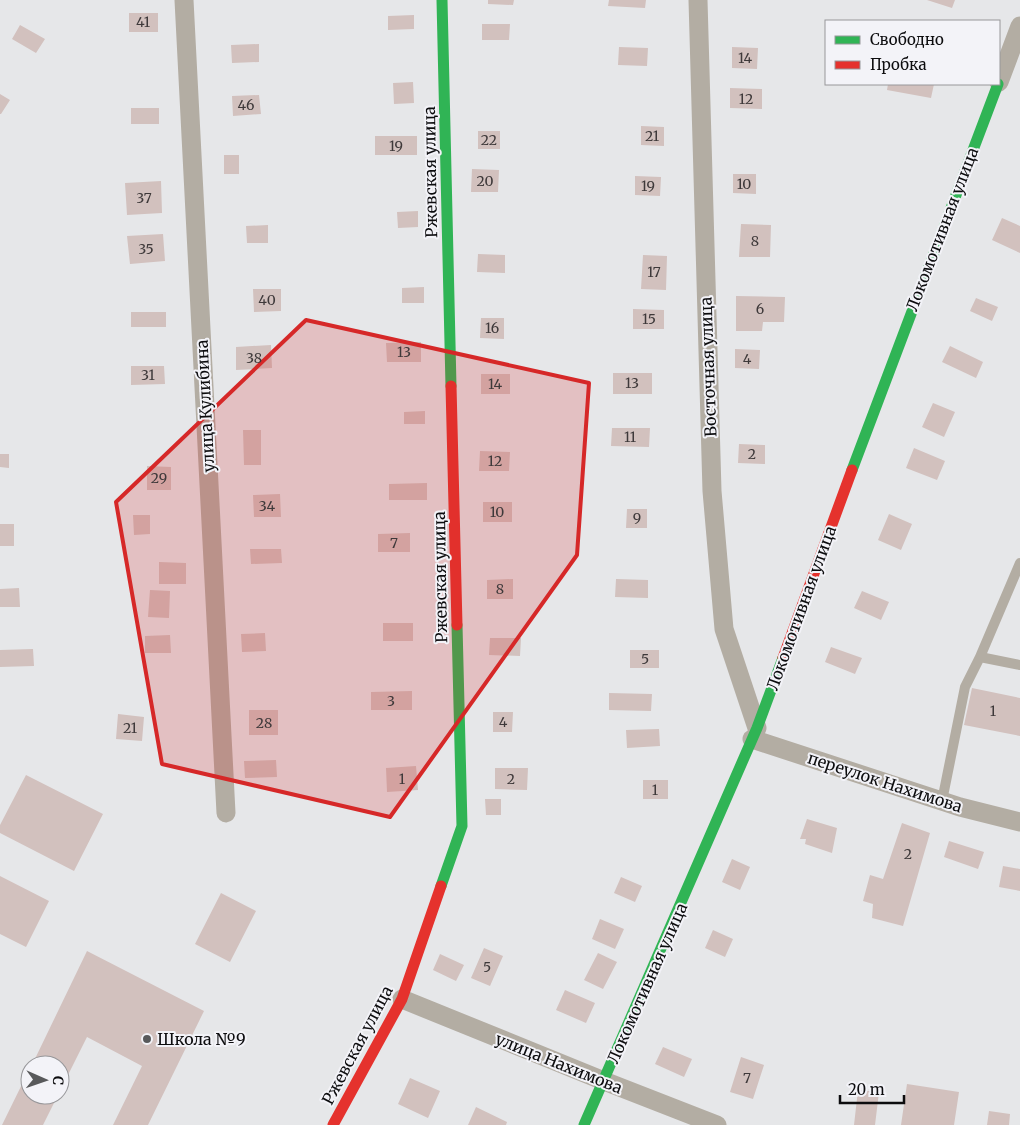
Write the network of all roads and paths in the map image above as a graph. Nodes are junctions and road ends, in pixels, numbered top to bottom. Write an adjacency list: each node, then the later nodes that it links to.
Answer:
1 (184, 0): 12 (street, улица Кулибина)
2 (442, 0): 14 (street, Ржевская улица)
3 (698, 0): 10 (street, Восточная улица)
4 (1020, 26): 5 (street, Локомотивная улица)
5 (1000, 78)
6 (997, 85): 10 (street, Локомотивная улица)
7 (1020, 563): 8 (lane)
8 (980, 657): 9 (lane); 11 (lane)
9 (1020, 665)
10 (754, 733): 11 (street, переулок Нахимова); 15 (street, Локомотивная улица)
11 (942, 801): 13 (street, переулок Нахимова)
12 (226, 813)
13 (1020, 822)
14 (402, 999): 15 (street, улица Нахимова); 16 (street, Ржевская улица)
15 (604, 1081): 17 (street, Локомотивная улица); 18 (street, улица Нахимова)
16 (333, 1125)
17 (584, 1125)
18 (717, 1125)

